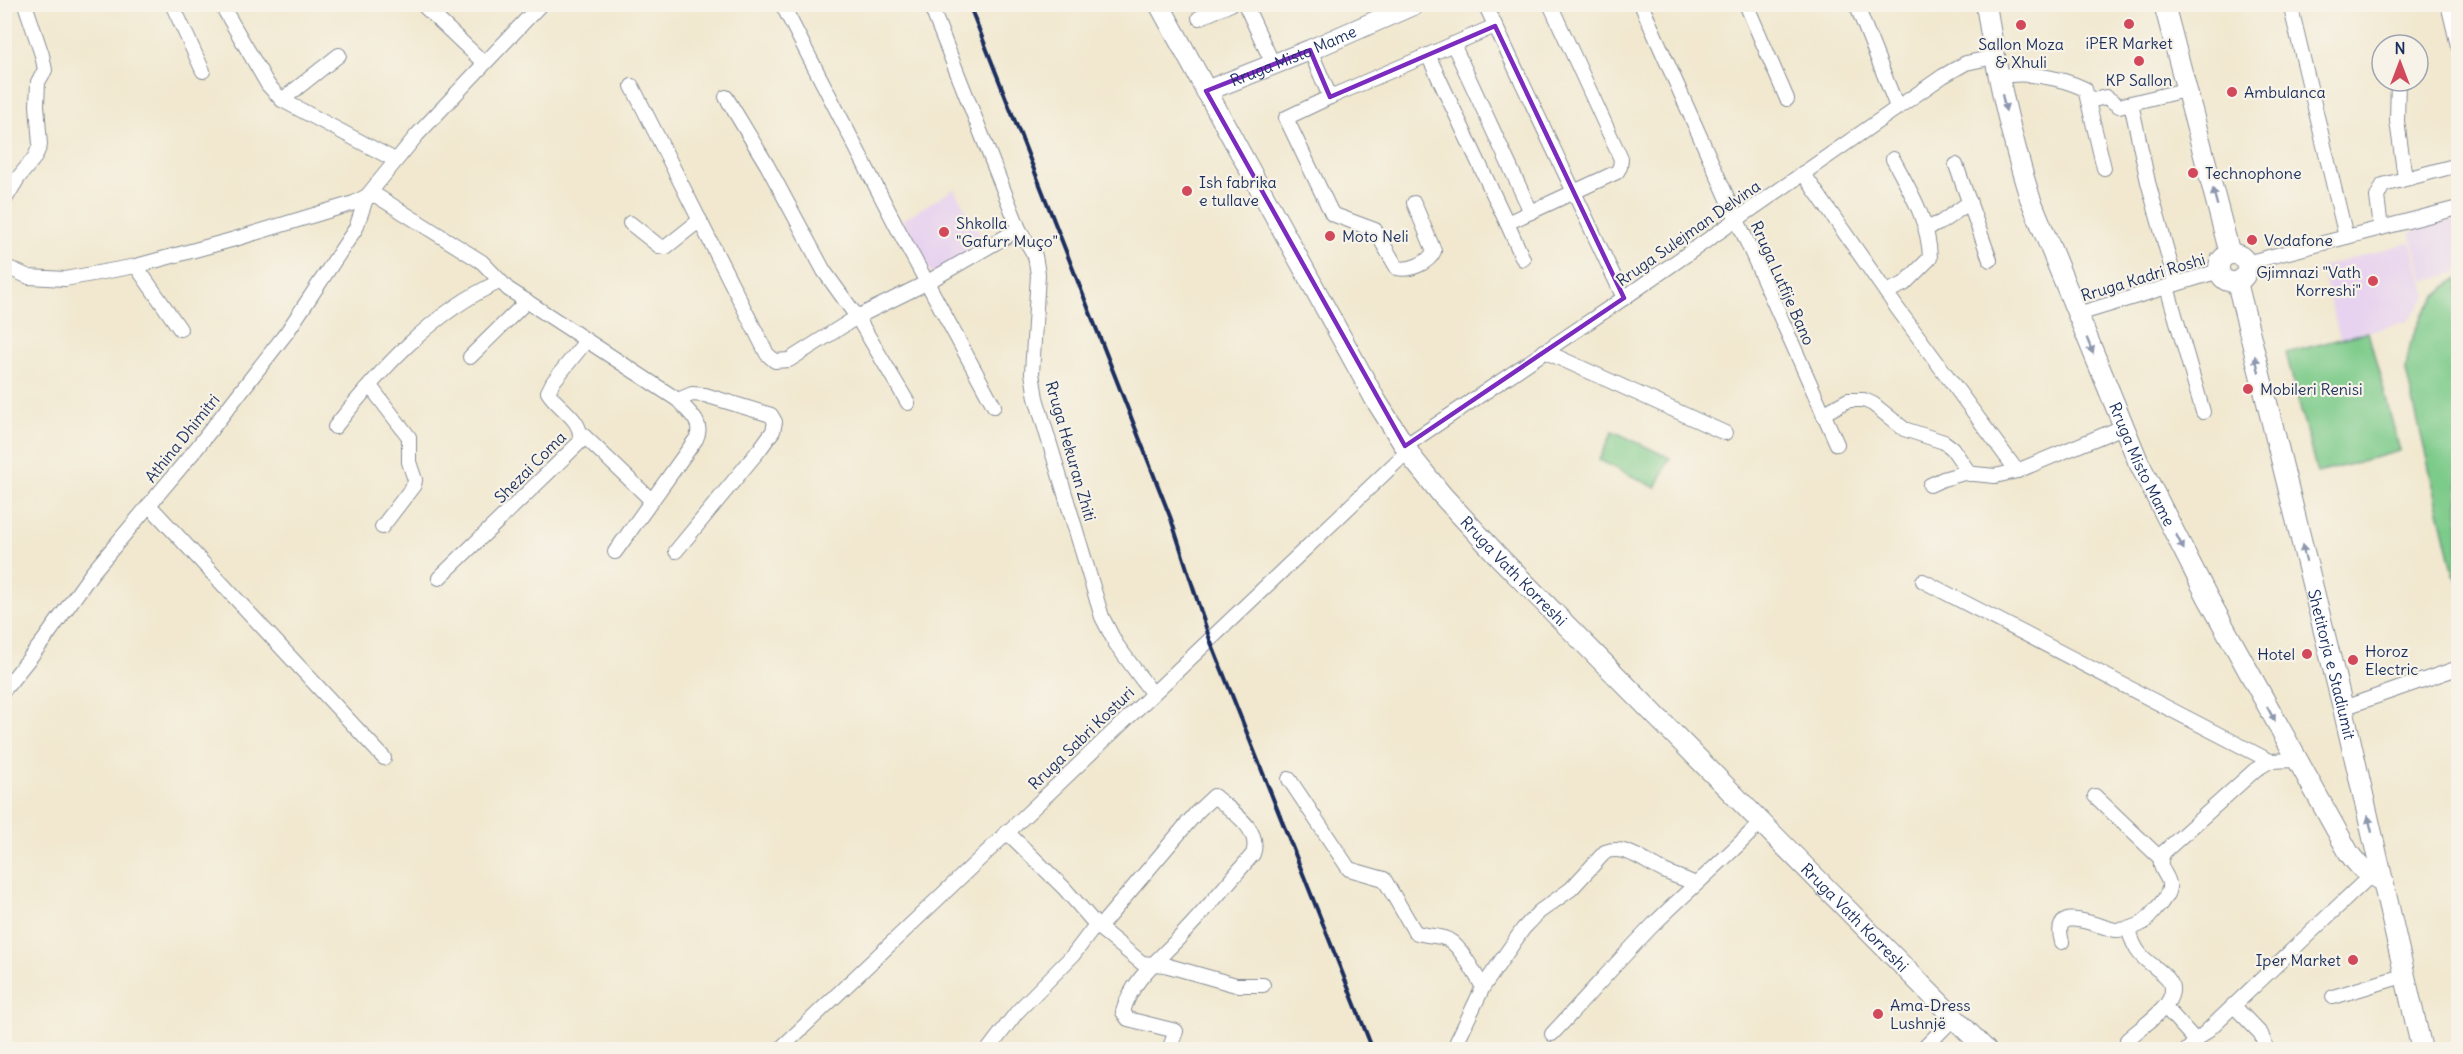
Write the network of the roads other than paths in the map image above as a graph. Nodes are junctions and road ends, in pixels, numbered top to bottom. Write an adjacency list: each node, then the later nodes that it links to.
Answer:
1 (25, 4): 55 (street)
2 (171, 4): 31 (street)
3 (220, 4): 40 (street)
4 (782, 4): 75 (street)
5 (930, 4): 66 (street, Rruga Hekuran Zhiti)
6 (1159, 4): 35 (main road, Rruga Vath Korreshi)
7 (1231, 4): 21 (street)
8 (1245, 4): 30 (street)
9 (1415, 4): 25 (main road, Rruga Misto Mame)
10 (1485, 4): 22 (street)
11 (1550, 4): 54 (street)
12 (1641, 4): 61 (street, Rruga Lutfije Bano)
13 (1746, 4): 39 (street)
14 (1856, 4): 43 (street)
15 (1986, 4): 28 (main road, Rruga Misto Mame)
16 (2164, 4): 34 (main road)
17 (2290, 4): 67 (street)
18 (2448, 4): 24 (street)
19 (539, 5): 29 (street)
20 (425, 7): 29 (street)
21 (1199, 18)
22 (1495, 26): 23 (street); 54 (street)
23 (1453, 44): 27 (street); 46 (street)
24 (2458, 46)
25 (1310, 50): 30 (main road, Rruga Misto Mame); 38 (street)
26 (339, 55): 40 (street)
27 (1428, 55): 38 (street); 50 (street)
28 (1994, 57): 32 (main road, Rruga Misto Mame); 43 (street, Rruga Sulejman Delvina)
29 (484, 63): 45 (street)
30 (1273, 64): 35 (main road, Rruga Misto Mame)
31 (203, 71)
32 (1998, 77): 41 (street); 81 (main road, Rruga Misto Mame, one-way to 81)
33 (632, 86): 60 (street)
34 (2185, 90): 42 (street); 68 (main road, one-way to 34)
35 (1206, 91): 98 (main road, Rruga Vath Korreshi)
36 (2398, 93): 52 (street)
37 (726, 97): 82 (street)
38 (1330, 97): 57 (street)
39 (1787, 99)
40 (282, 100): 45 (street)
41 (2089, 101): 42 (street); 49 (street)
42 (2131, 103): 77 (street)
43 (1897, 107): 51 (street, Rruga Sulejman Delvina)
44 (1893, 159): 64 (street)
45 (395, 160): 53 (street)
46 (1507, 161): 50 (street); 59 (street)
47 (1956, 165): 56 (street)
48 (2458, 165): 52 (street)
49 (2104, 168)
50 (1484, 172): 63 (street)
51 (1803, 173): 61 (street, Rruga Sulejman Delvina); 78 (street)
52 (2405, 178): 65 (street)
53 (370, 192): 72 (street); 74 (street); 103 (street, Athina Dhimitri)
54 (1574, 193): 59 (street); 79 (street)
55 (4, 201)
56 (1970, 202): 64 (street); 70 (street)
57 (1414, 203)
58 (2458, 208): 65 (street)
59 (1531, 212): 63 (street)
60 (700, 219): 62 (street); 82 (street)
61 (1736, 219): 79 (street, Rruga Sulejman Delvina); 92 (street, Rruga Lutfije Bano)
62 (630, 223)
63 (1507, 223): 69 (street)
64 (1927, 228): 78 (street)
65 (2380, 228): 67 (street)
66 (1019, 229): 75 (street); 111 (street, Rruga Hekuran Zhiti)
67 (2346, 237): 68 (street)
68 (2238, 258): 73 (main road); 76 (main road)
69 (1523, 259)
70 (1990, 260)
71 (4, 266): 72 (street)
72 (136, 266): 83 (street)
73 (2219, 271): 76 (main road); 77 (street, Rruga Kadri Roshi)
74 (499, 282): 80 (street); 87 (street)
75 (926, 282): 82 (street); 90 (street)
76 (2237, 282): 112 (main road, Shetitorja e Stadiumit, one-way to 76)
77 (2172, 286): 81 (street, Rruga Kadri Roshi); 91 (street)
78 (1886, 292): 99 (street)
79 (1624, 298): 85 (street, Rruga Sulejman Delvina)
80 (526, 302): 84 (street); 86 (street)
81 (2078, 314): 94 (main road, Rruga Misto Mame, one-way to 94)
82 (857, 317): 89 (street)
83 (180, 329)
84 (586, 341): 88 (street); 95 (street, Shezai Coma)
85 (1544, 351): 96 (street); 98 (street, Rruga Sulejman Delvina)
86 (470, 357)
87 (370, 386): 93 (street); 104 (street)
88 (678, 400): 105 (street); 106 (street)
89 (908, 403)
90 (994, 406)
91 (2203, 412)
92 (1823, 414): 97 (street, Rruga Lutfije Bano); 100 (street)
93 (335, 427)
94 (2123, 427): 99 (street); 114 (main road, Rruga Misto Mame, one-way to 114)
95 (582, 433): 102 (street); 107 (street, Shezai Coma)
96 (1725, 433)
97 (1837, 444)
98 (1407, 449): 111 (street, Rruga Sabri Kosturi); 118 (main road, Rruga Vath Korreshi)
99 (2018, 471): 100 (street)
100 (1970, 474): 101 (street)
101 (1930, 485)
102 (647, 496)
103 (149, 505): 110 (street, Athina Dhimitri); 113 (street)
104 (382, 527)
105 (676, 551)
106 (615, 552)
107 (439, 578)
108 (1923, 581): 115 (street)
109 (2458, 668): 112 (street)
110 (4, 690)
111 (1152, 693): 119 (street, Rruga Sabri Kosturi)
112 (2343, 708): 121 (main road, Shetitorja e Stadiumit, one-way to 112)
113 (384, 758)
114 (2296, 760): 115 (street); 121 (main road, Rruga Misto Mame)
115 (2270, 761): 120 (street)
116 (1289, 779): 129 (street)
117 (2095, 796): 120 (street)
118 (1762, 821): 122 (street); 133 (main road, Rruga Vath Korreshi)
119 (1007, 832): 123 (street); 137 (street, Rruga Sabri Kosturi)
120 (2160, 858): 124 (street)
121 (2377, 879): 127 (main road, Shetitorja e Stadiumit); 131 (street)
122 (1696, 884): 129 (street); 134 (street)
123 (1098, 927): 126 (street); 126 (street); 138 (street)
124 (2128, 929): 125 (street); 132 (street)
125 (2062, 942)
126 (1151, 965): 128 (street); 139 (street)
127 (2406, 975): 130 (street); 144 (main road, Shetitorja e Stadiumit)
128 (1263, 985)
129 (1484, 987): 140 (street)
130 (2333, 997)
131 (2233, 1005): 136 (street); 143 (street)
132 (2164, 1007): 135 (street); 136 (street)
133 (1954, 1018): 141 (street); 142 (main road, Rruga Vath Korreshi)
134 (1552, 1034)
135 (2127, 1041)
136 (2191, 1045)
137 (779, 1050)
138 (988, 1050)
139 (1169, 1050)
140 (1453, 1050)
141 (1922, 1050)
142 (1986, 1050)
143 (2267, 1050)
144 (2422, 1050)

